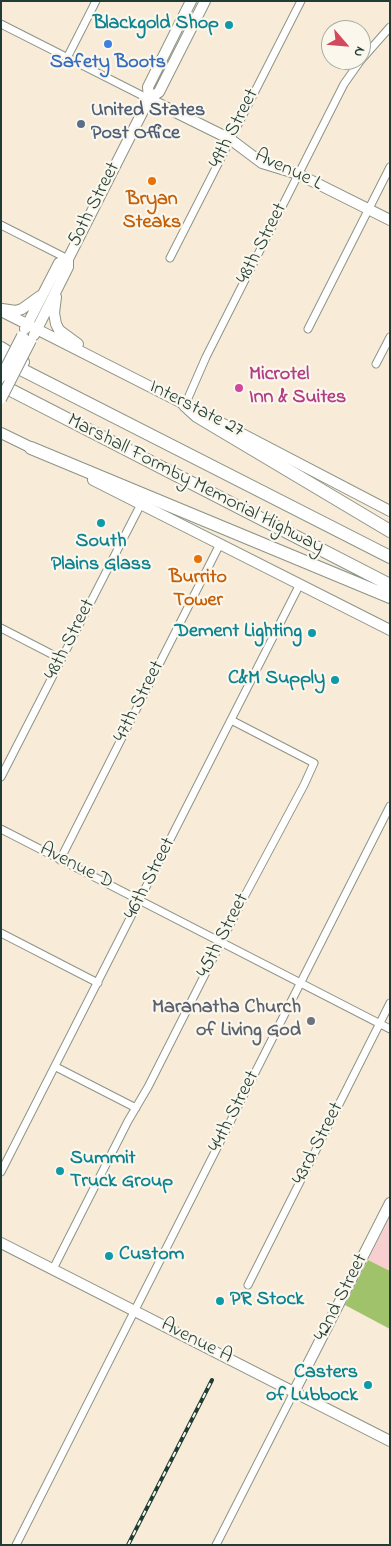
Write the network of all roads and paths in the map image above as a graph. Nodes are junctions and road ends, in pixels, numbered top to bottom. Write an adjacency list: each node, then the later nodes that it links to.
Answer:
1 (96, 1): 8 (street)
2 (191, 1): 10 (main road, 50th Street)
3 (205, 1): 10 (main road, 50th Street)
4 (301, 1): 11 (street, 49th Street)
5 (1, 24): 8 (street, Avenue L)
6 (390, 27): 7 (street, 48th Street)
7 (371, 49)
8 (67, 58): 10 (street, Avenue L)
9 (354, 70): 13 (street, 48th Street)
10 (149, 98): 11 (main road, Avenue L); 18 (main road, 50th Street)
11 (230, 139): 13 (main road, Avenue L); 17 (street, 49th Street)
12 (390, 167): 14 (street)
13 (298, 174): 14 (main road, Avenue L); 33 (street, 48th Street)
14 (368, 209): 15 (main road, Avenue L); 23 (street)
15 (390, 220)
16 (1, 225): 18 (street)
17 (170, 258)
18 (68, 259): 19 (main road, 50th Street); 20 (main road, 50th Street)
19 (60, 283): 22 (main road, 50th Street); 28 (main road)
20 (44, 292): 21 (main road); 22 (main road, 50th Street)
21 (1, 310): 22 (main road, Interstate 27)
22 (32, 327): 25 (main road, 50th Street); 28 (main road, Interstate 27)
23 (308, 328)
24 (390, 337): 29 (street)
25 (26, 338): 30 (main road, 50th Street, bridge); 32 (main road, 50th Street, bridge)
26 (1, 348): 34 (highway)
27 (1, 359): 34 (highway, Marshall Formby Memorial Highway)
28 (103, 362): 33 (main road, Interstate 27)
29 (376, 364)
30 (1, 377)
31 (1, 385): 45 (highway, Marshall Formby Memorial Highway)
32 (1, 399)
33 (185, 405): 40 (main road, Interstate 27); 41 (highway)
34 (103, 412): 43 (highway, Marshall Formby Memorial Highway)
35 (1, 432): 37 (main road)
36 (1, 438): 37 (main road)
37 (14, 439): 38 (main road)
38 (31, 448): 39 (main road); 46 (highway)
39 (140, 504): 42 (main road); 49 (street, 48th Street)
40 (390, 511)
41 (390, 531)
42 (220, 544): 44 (main road); 54 (street, 47th Street)
43 (390, 557)
44 (300, 584): 48 (main road); 50 (street, 46th Street)
45 (390, 585)
46 (390, 597)
47 (1, 628): 49 (street)
48 (390, 630)
49 (61, 659): 51 (street, 48th Street)
50 (231, 720): 55 (street, 46th Street); 57 (street, 45th Street)
51 (1, 777)
52 (390, 806): 59 (street, 44th Street)
53 (1, 830): 54 (street, Avenue D)
54 (60, 860): 55 (street, Avenue D)
55 (140, 900): 57 (street, Avenue D); 58 (street, 46th Street)
56 (1, 933): 58 (street)
57 (221, 942): 59 (street, Avenue D); 64 (street, 45th Street)
58 (98, 982): 63 (street, 46th Street)
59 (300, 983): 61 (street, Avenue D); 70 (street, 44th Street)
60 (390, 1003): 61 (street, 43rd Street)
61 (379, 1024): 62 (street, Avenue D); 69 (street, 43rd Street)
62 (390, 1029)
63 (56, 1066): 64 (street); 65 (street, 46th Street)
64 (136, 1108): 68 (street, 45th Street)
65 (1, 1172)
66 (390, 1203): 71 (main road, 42nd Street)
67 (1, 1243): 68 (main road, Avenue A)
68 (53, 1269): 70 (main road, Avenue A)
69 (248, 1285)
70 (134, 1310): 71 (main road, Avenue A); 73 (street, 44th Street)
71 (294, 1392): 72 (main road, Avenue A); 74 (street)
72 (390, 1441)
73 (16, 1545)
74 (216, 1545)

